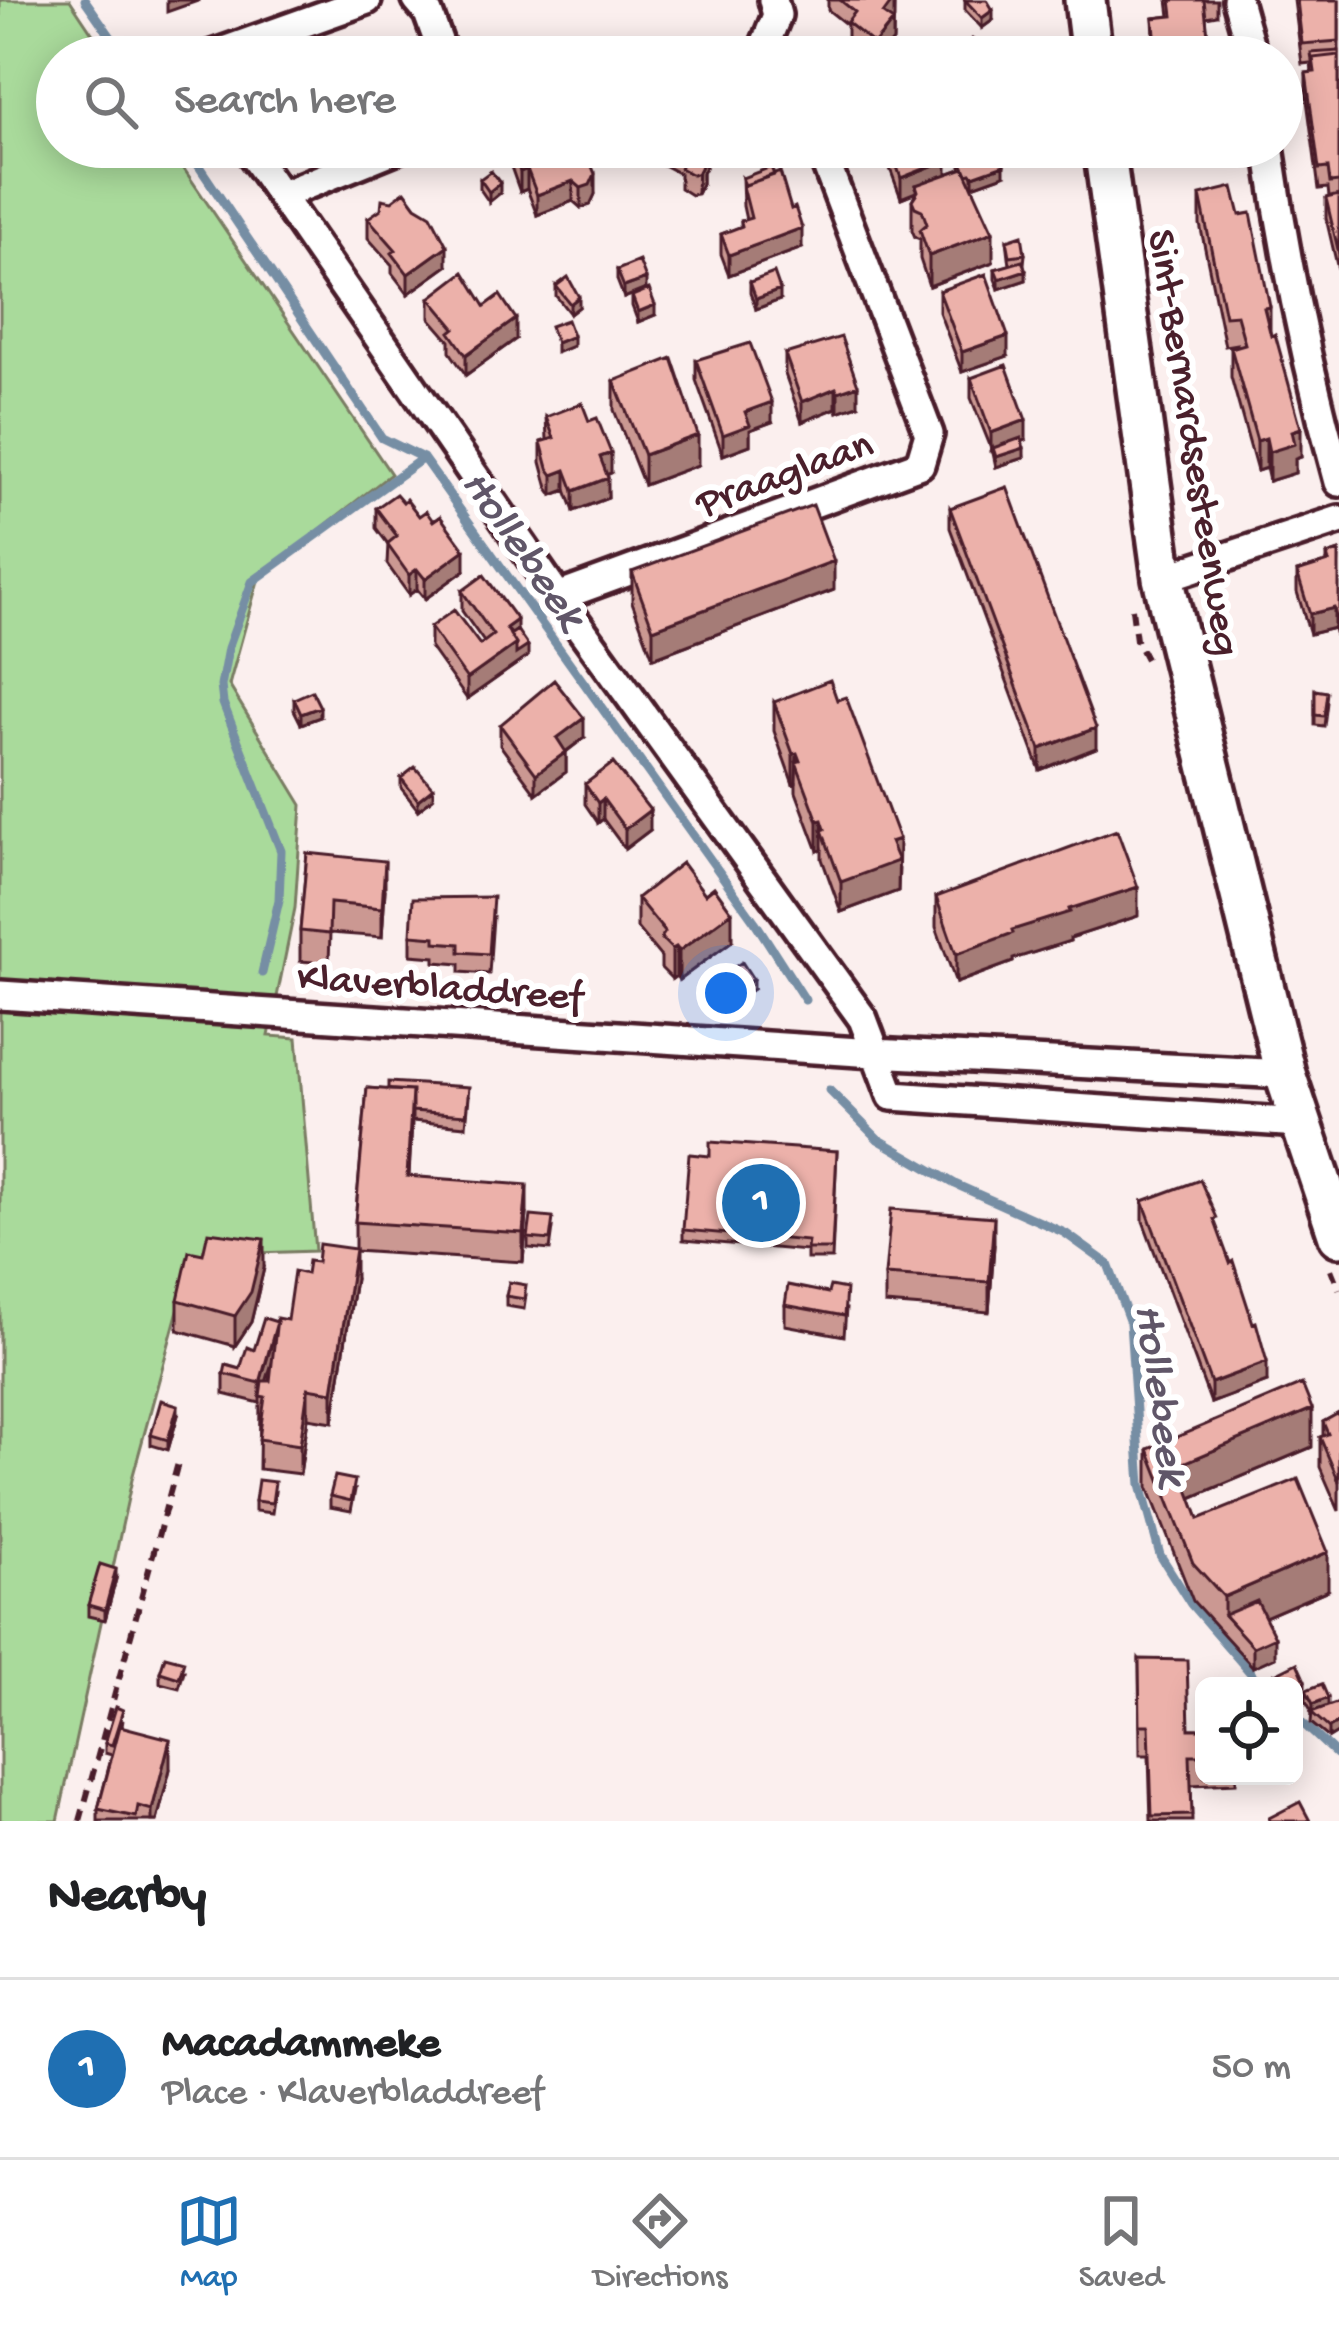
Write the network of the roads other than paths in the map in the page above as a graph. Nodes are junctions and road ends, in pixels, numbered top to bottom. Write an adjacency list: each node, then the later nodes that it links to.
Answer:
1 (367, 0): 6 (street)
2 (417, 0): 7 (street)
3 (773, 0): 8 (street)
4 (1085, 0): 9 (main road)
5 (1237, 0): 10 (street)
6 (266, 36)
7 (436, 36)
8 (768, 36)
9 (1089, 36)
10 (1247, 36)
11 (262, 168): 16 (street)
12 (348, 168): 16 (street)
13 (828, 168): 20 (street, Praaglaan)
14 (1107, 168): 19 (main road, Sint-Bernardsesteenweg)
15 (1272, 168): 17 (street)
16 (282, 195): 20 (street)
17 (1339, 482)
18 (1339, 520): 19 (street)
19 (1163, 578): 23 (main road, Sint-Bernardsesteenweg)
20 (558, 597): 22 (street)
21 (0, 995): 22 (street, Klaverbladdreef)
22 (874, 1053): 23 (street, Klaverbladdreef); 24 (street)
23 (1285, 1075): 24 (main road, Sint-Bernardsesteenweg)
24 (1300, 1123): 25 (main road, Sint-Bernardsesteenweg)
25 (1335, 1214)

